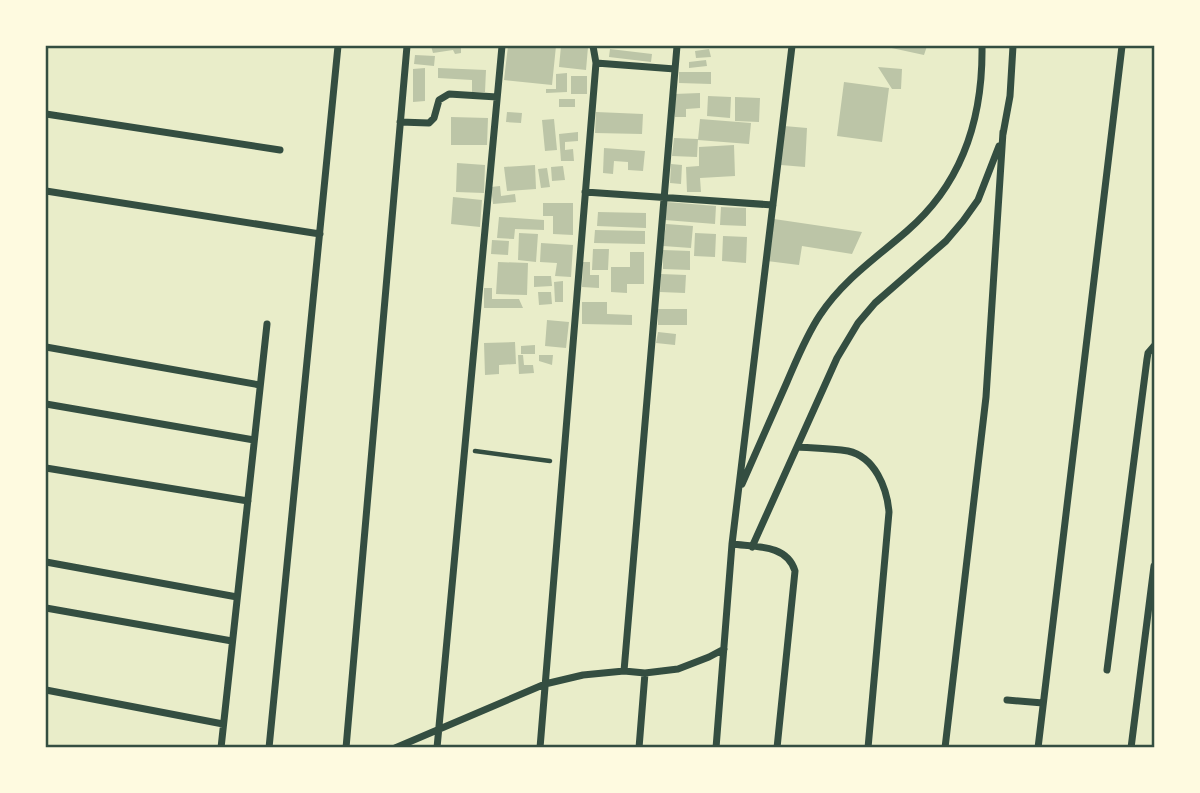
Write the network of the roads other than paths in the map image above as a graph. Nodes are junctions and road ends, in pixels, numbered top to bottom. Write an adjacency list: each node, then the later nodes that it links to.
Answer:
1 (338, 46): 21 (street)
2 (407, 46): 14 (street)
3 (502, 46): 12 (street)
4 (593, 46): 10 (street)
5 (677, 46): 11 (street)
6 (792, 46): 20 (street)
7 (982, 46): 30 (street)
8 (1013, 46): 15 (street)
9 (1122, 46): 47 (street)
10 (596, 63): 11 (street); 18 (street)
11 (675, 69): 19 (street)
12 (497, 97): 14 (street); 49 (street)
13 (46, 114): 16 (street)
14 (400, 122): 52 (street)
15 (1003, 132): 28 (street); 60 (street)
16 (280, 150)
17 (46, 191): 21 (street)
18 (585, 192): 19 (street); 44 (street)
19 (664, 198): 20 (street); 42 (street)
20 (773, 205): 30 (street)
21 (320, 234): 51 (street)
22 (267, 324): 25 (street)
23 (1154, 346): 41 (street)
24 (46, 347): 25 (street)
25 (260, 385): 27 (street)
26 (46, 404): 27 (street)
27 (254, 440): 31 (street)
28 (798, 447): 33 (street); 59 (street)
29 (46, 468): 31 (street)
30 (738, 491): 32 (street)
31 (248, 501): 36 (street)
32 (732, 544): 33 (street); 40 (street)
33 (752, 547): 58 (street)
34 (46, 562): 36 (street)
35 (1154, 566): 38 (street)
36 (237, 597): 39 (street)
37 (46, 608): 39 (street)
38 (1152, 610): 62 (street)
39 (232, 641): 48 (street)
40 (724, 649): 43 (street); 57 (street)
41 (1107, 670)
42 (624, 671): 43 (street); 44 (street)
43 (645, 673): 56 (street)
44 (545, 684): 49 (street); 55 (street)
45 (46, 690): 48 (street)
46 (1007, 700): 47 (street)
47 (1043, 703): 61 (street)
48 (223, 724): 50 (street)
49 (438, 730): 53 (street); 54 (street)
50 (221, 747)
51 (269, 747)
52 (346, 747)
53 (395, 747)
54 (437, 747)
55 (540, 747)
56 (639, 747)
57 (716, 747)
58 (778, 747)
59 (868, 747)
60 (945, 747)
61 (1038, 747)
62 (1131, 747)

